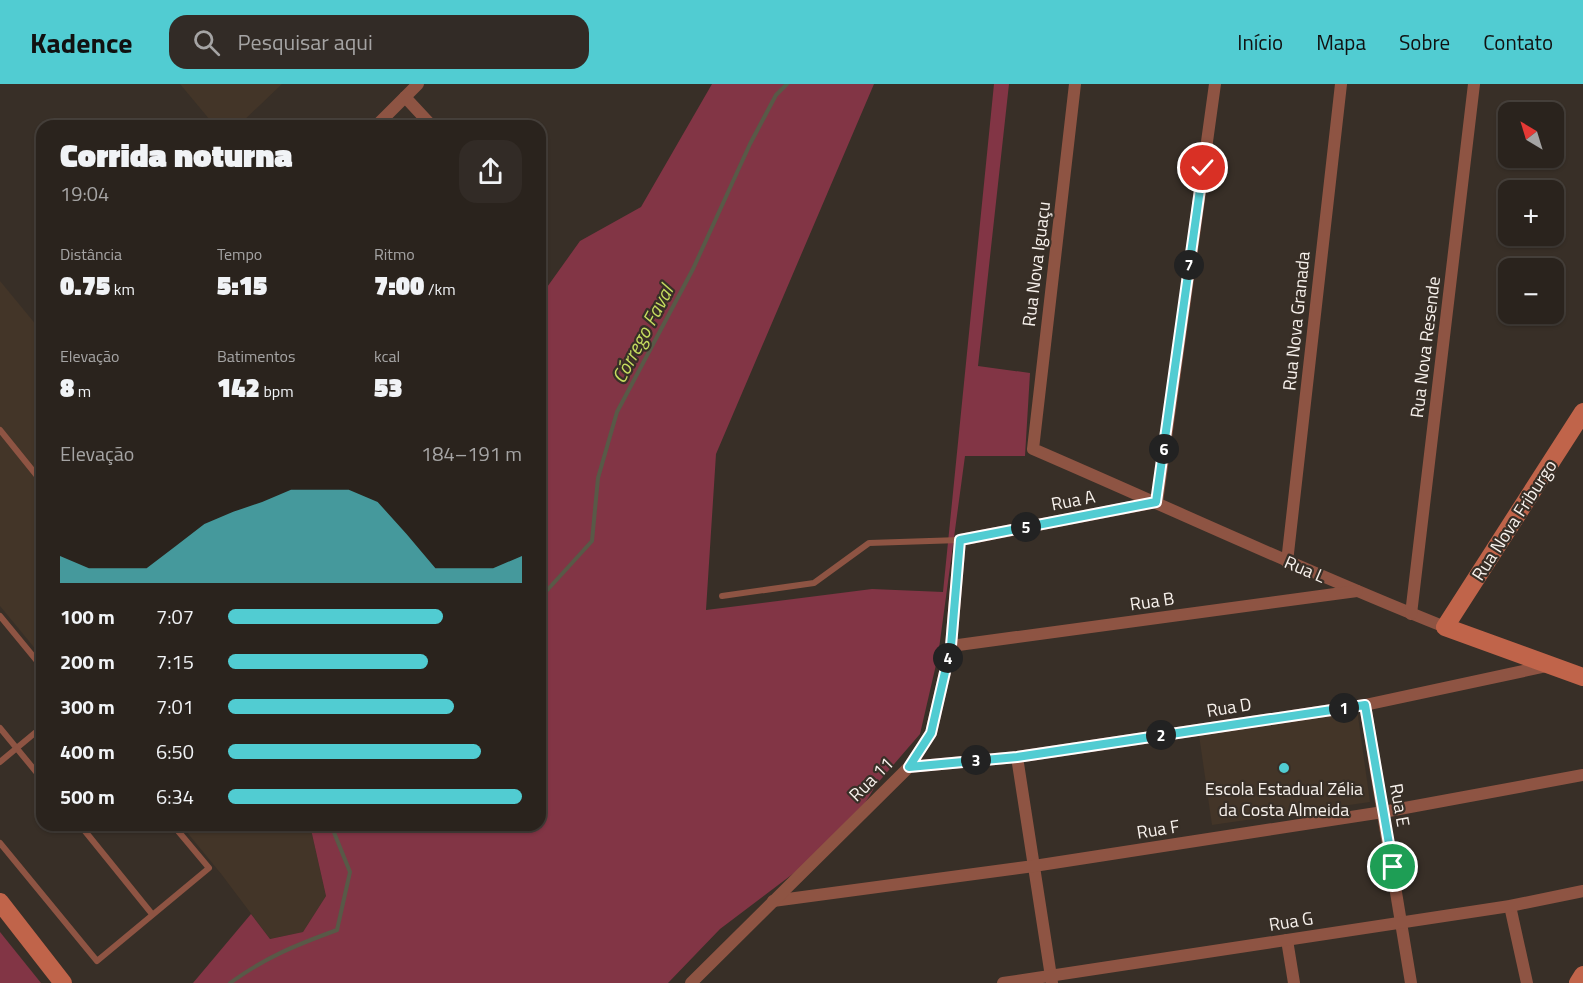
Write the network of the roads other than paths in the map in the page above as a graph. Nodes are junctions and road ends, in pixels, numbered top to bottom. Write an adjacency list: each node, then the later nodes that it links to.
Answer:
1 (418, 84): 6 (street)
2 (1075, 84): 11 (street, Rua Nova Iguaçu)
3 (1215, 84): 13 (street)
4 (1341, 84): 15 (street, Rua Nova Granada)
5 (1474, 84): 18 (street, Rua Nova Resende)
6 (405, 97): 7 (street); 8 (street)
7 (382, 120)
8 (426, 120)
9 (1583, 412): 20 (street, Rua Nova Friburgo)
10 (0, 430): 12 (lane)
11 (1033, 449): 13 (street, Rua L)
12 (36, 475)
13 (1156, 502): 14 (street, Rua A); 15 (street, Rua L)
14 (960, 540): 17 (lane); 21 (street, Rua 11)
15 (1287, 562): 16 (street, Rua L)
16 (1358, 591): 18 (street, Rua L); 21 (street, Rua B)
17 (722, 596)
18 (1411, 614): 20 (street, Rua L)
19 (0, 616): 22 (lane)
20 (1445, 627): 23 (street, Rua L)
21 (951, 646): 31 (street, Rua 11)
22 (36, 660)
23 (1552, 664): 24 (street, Rua L); 25 (street, Rua D)
24 (1583, 677)
25 (1365, 705): 29 (street, Rua D); 34 (street, Rua E)
26 (0, 728): 28 (lane)
27 (36, 733): 28 (lane)
28 (17, 748): 30 (lane); 32 (lane)
29 (1017, 757): 31 (street, Rua D); 38 (street)
30 (0, 762)
31 (909, 767): 41 (street, Rua 11)
32 (36, 772)
33 (1583, 776): 34 (street, Rua F)
34 (1383, 812): 38 (street, Rua F); 44 (street, Rua E)
35 (85, 831): 43 (lane)
36 (178, 831): 43 (lane)
37 (0, 843): 43 (lane)
38 (1034, 866): 41 (street, Rua F); 47 (street)
39 (1583, 891): 42 (street, Rua G)
40 (0, 902): 48 (street)
41 (773, 902): 49 (street, Rua 11)
42 (1510, 906): 44 (street, Rua G); 53 (street)
43 (152, 914)
44 (1402, 922): 45 (street, Rua G); 52 (street, Rua E)
45 (1287, 940): 47 (street, Rua G); 51 (street)
46 (1583, 975): 54 (street)
47 (1051, 979): 50 (street, Rua G)
48 (63, 983)
49 (691, 983)
50 (1003, 983)
51 (1294, 983)
52 (1411, 983)
53 (1527, 983)
54 (1578, 983)

